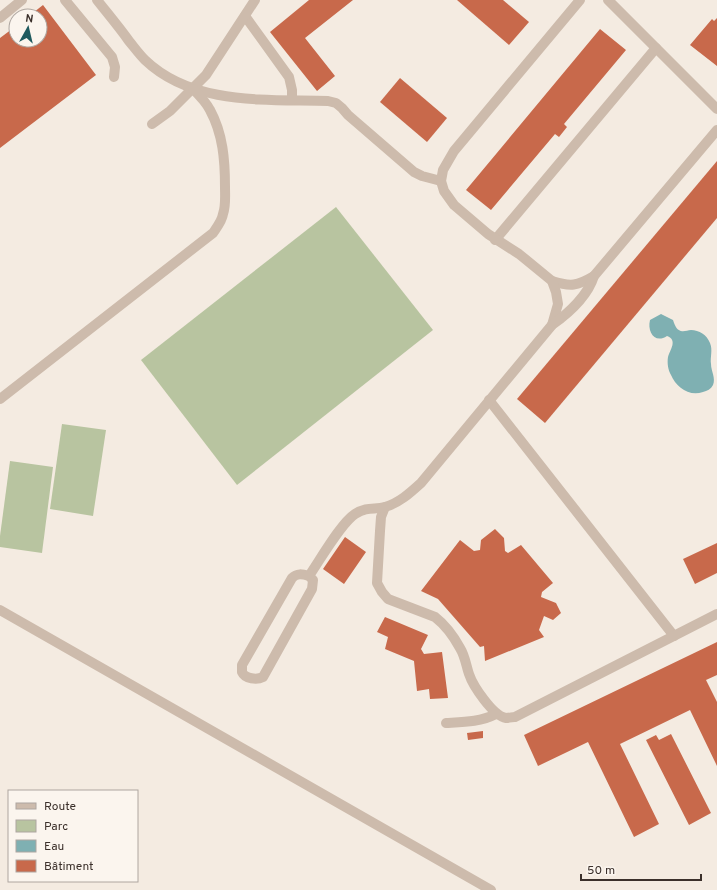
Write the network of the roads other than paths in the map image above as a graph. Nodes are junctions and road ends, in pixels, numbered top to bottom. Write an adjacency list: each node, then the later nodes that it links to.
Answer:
1 (22, 0): 8 (lane)
2 (65, 0): 10 (lane)
3 (97, 0): 11 (lane)
4 (256, 0): 7 (lane)
5 (580, 0): 16 (lane)
6 (608, 0): 9 (lane)
7 (245, 16): 11 (lane); 12 (lane)
8 (0, 18)
9 (656, 48): 13 (lane); 17 (lane)
10 (114, 77)
11 (193, 88): 12 (lane); 14 (lane); 21 (lane)
12 (292, 100): 16 (lane)
13 (717, 110)
14 (152, 124)
15 (717, 130): 18 (lane)
16 (441, 181): 17 (lane)
17 (495, 240): 19 (lane)
18 (594, 276): 19 (lane); 20 (lane)
19 (552, 281): 20 (lane)
20 (552, 325): 22 (lane)
21 (0, 399)
22 (489, 400): 23 (lane); 27 (lane)
23 (385, 507): 24 (lane); 28 (lane)
24 (309, 576): 24 (lane)
25 (0, 610): 30 (lane)
26 (717, 614): 27 (lane)
27 (674, 636): 28 (lane)
28 (496, 714): 29 (lane)
29 (446, 723)
30 (491, 890)

